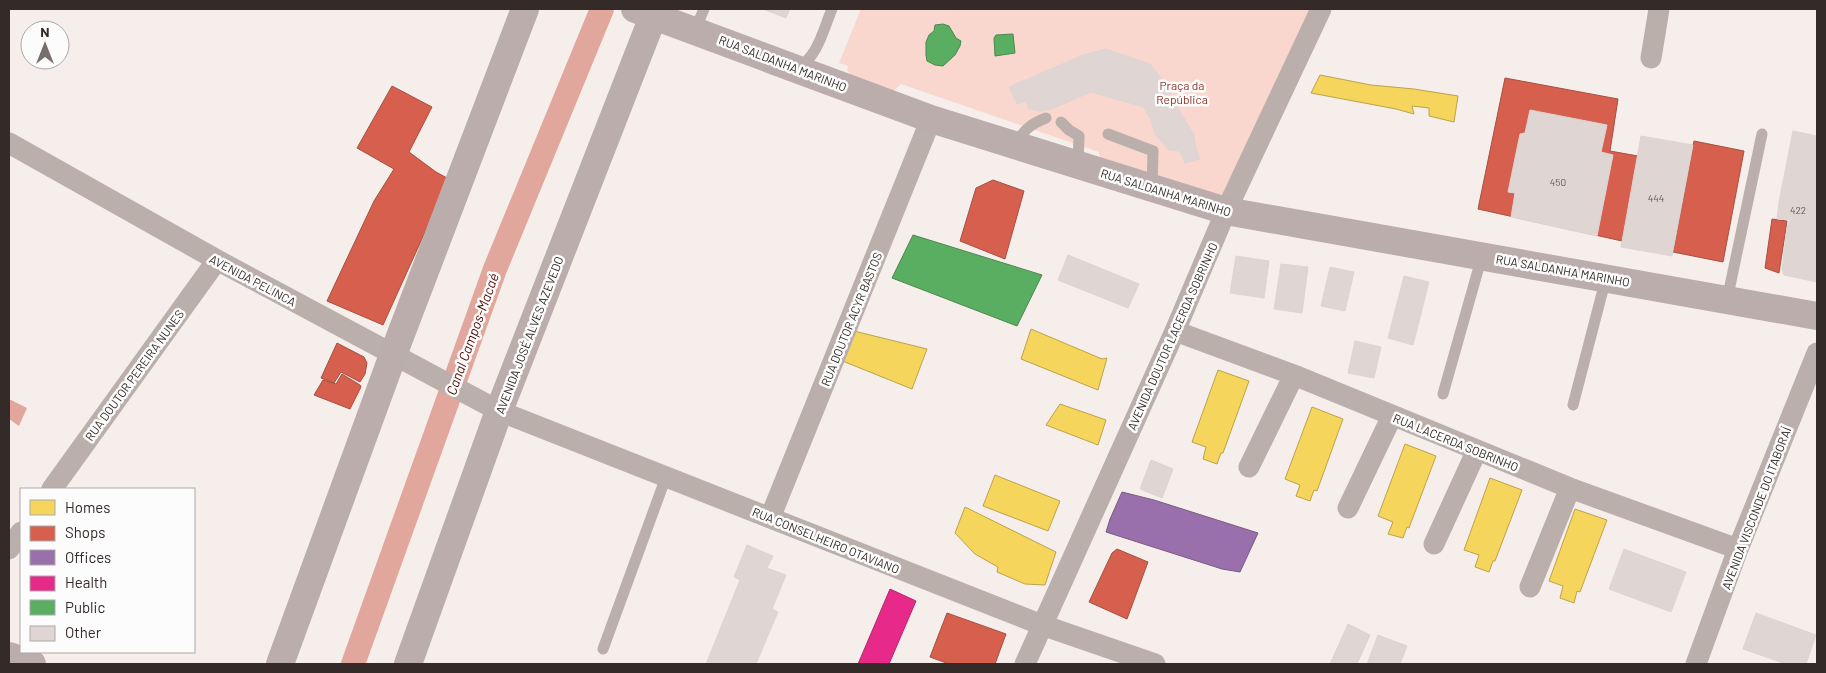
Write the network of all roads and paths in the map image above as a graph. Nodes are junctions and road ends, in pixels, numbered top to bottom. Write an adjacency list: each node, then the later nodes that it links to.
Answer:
1 (525, 9): 26 (main road)
2 (832, 9): 8 (lane)
3 (1321, 9): 18 (street, AVENIDA DOUTOR LACERDA SOBRINHO)
4 (1659, 9): 7 (street)
5 (648, 11): 6 (main road, RUA SALDANHA MARINHO); 30 (main road, AVENIDA JOSÉ ALVES AZEVEDO)
6 (699, 20): 8 (main road, RUA SALDANHA MARINHO)
7 (1651, 58)
8 (796, 68): 10 (main road, RUA SALDANHA MARINHO)
9 (1046, 118): 15 (lane)
10 (931, 119): 15 (main road, RUA SALDANHA MARINHO); 38 (street, RUA DOUTOR ACYR BASTOS)
11 (1060, 122): 16 (lane)
12 (1108, 134): 17 (lane)
13 (1762, 134): 22 (lane)
14 (9, 144): 20 (street, AVENIDA PELINCA)
15 (1015, 145): 16 (main road, RUA SALDANHA MARINHO)
16 (1078, 165): 17 (main road, RUA SALDANHA MARINHO)
17 (1152, 188): 18 (main road, RUA SALDANHA MARINHO)
18 (1226, 211): 19 (main road, RUA SALDANHA MARINHO); 24 (street, AVENIDA DOUTOR LACERDA SOBRINHO)
19 (1482, 256): 21 (main road, RUA SALDANHA MARINHO); 28 (lane)
20 (217, 260): 26 (street, AVENIDA PELINCA); 35 (street, RUA DOUTOR PEREIRA NUNES)
21 (1606, 278): 22 (main road, RUA SALDANHA MARINHO); 29 (lane)
22 (1727, 300): 23 (main road, RUA SALDANHA MARINHO)
23 (1817, 316)
24 (1175, 331): 27 (street, RUA LACERDA SOBRINHO); 44 (street, AVENIDA DOUTOR LACERDA SOBRINHO)
25 (1817, 353): 42 (street, AVENIDA VISCONDE DO ITABORAÍ)
26 (393, 355): 30 (street, AVENIDA PELINCA); 48 (main road)
27 (1294, 375): 31 (street, RUA LACERDA SOBRINHO); 33 (street)
28 (1443, 394)
29 (1573, 405)
30 (499, 411): 34 (street, RUA CONSELHEIRO OTAVIANO); 49 (main road, AVENIDA JOSÉ ALVES AZEVEDO)
31 (1392, 416): 32 (street, RUA LACERDA SOBRINHO); 37 (street)
32 (1477, 450): 36 (street, RUA LACERDA SOBRINHO); 40 (street)
33 (1249, 467)
34 (666, 477): 38 (street, RUA CONSELHEIRO OTAVIANO); 45 (lane)
35 (53, 488)
36 (1570, 488): 42 (street, RUA LACERDA SOBRINHO); 43 (street)
37 (1348, 508)
38 (770, 518): 44 (street, RUA CONSELHEIRO OTAVIANO)
39 (20, 533): 41 (street)
40 (1434, 544)
41 (9, 549)
42 (1738, 549): 52 (street, AVENIDA VISCONDE DO ITABORAÍ)
43 (1530, 587)
44 (1042, 625): 50 (street, AVENIDA DOUTOR LACERDA SOBRINHO); 51 (street, RUA CONSELHEIRO OTAVIANO)
45 (603, 649)
46 (9, 656): 47 (main road)
47 (32, 664)
48 (280, 664)
49 (408, 664)
50 (1025, 664)
51 (1155, 664)
52 (1696, 664)

